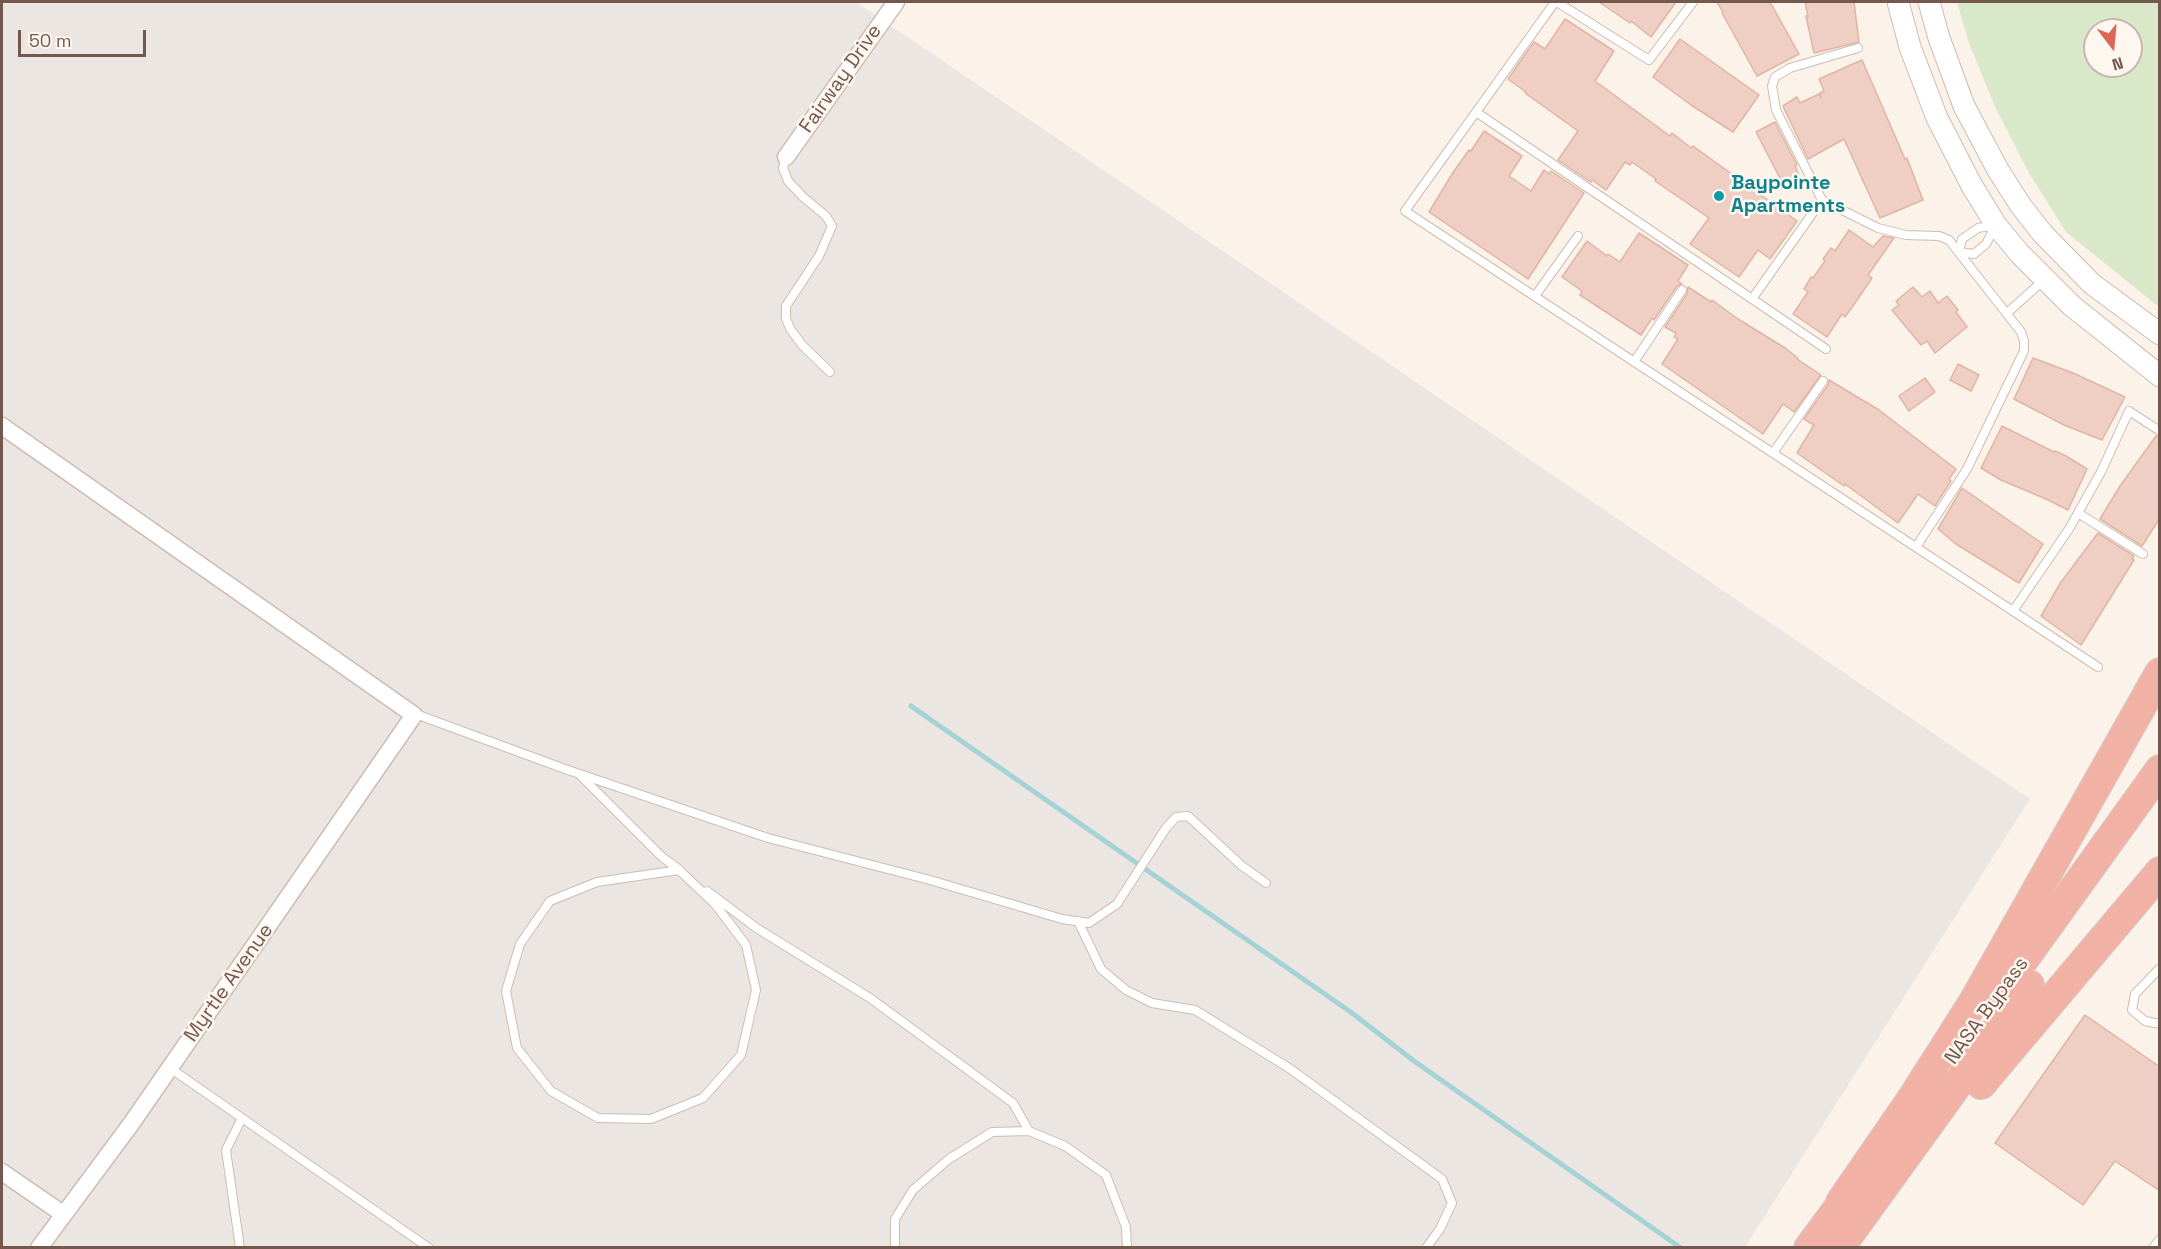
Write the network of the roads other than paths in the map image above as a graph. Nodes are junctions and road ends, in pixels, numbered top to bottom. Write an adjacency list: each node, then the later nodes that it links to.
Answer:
1 (896, 2): 9 (street, Fairway Drive)
2 (1556, 2): 3 (lane); 7 (lane)
3 (1693, 2)
4 (1898, 2): 11 (street)
5 (1929, 2): 8 (street)
6 (1858, 48): 10 (lane)
7 (1476, 112): 17 (lane); 18 (lane)
8 (1980, 138): 11 (street); 15 (street)
9 (786, 157): 23 (lane)
10 (1822, 200): 13 (lane); 18 (lane)
11 (1996, 225): 13 (lane); 13 (lane); 14 (street); 15 (street)
12 (1578, 236): 17 (lane)
13 (1959, 252): 19 (lane)
14 (2044, 280): 19 (lane); 24 (street)
15 (2092, 284): 20 (street)
16 (1682, 290): 22 (lane)
17 (1535, 296): 22 (lane)
18 (1752, 299): 21 (lane)
19 (2007, 313): 30 (lane)
20 (2160, 334)
21 (1826, 349)
22 (1634, 362): 28 (lane)
23 (830, 372)
24 (2160, 375)
25 (1823, 381): 28 (lane)
26 (2, 426): 35 (street)
27 (2160, 431): 29 (lane)
28 (1773, 453): 30 (lane)
29 (2078, 513): 31 (lane); 32 (lane)
30 (1916, 547): 32 (lane)
31 (2143, 555)
32 (2013, 611): 33 (lane)
33 (2097, 667)
34 (2160, 673): 49 (highway)
35 (412, 713): 37 (lane); 45 (street, Myrtle Avenue)
36 (2160, 770): 49 (highway, NASA Bypass)
37 (578, 773): 39 (lane); 42 (lane)
38 (2160, 806): 59 (highway, NASA Bypass)
39 (679, 870): 39 (lane); 47 (lane)
40 (2160, 872): 60 (highway)
41 (1266, 883): 42 (lane)
42 (1078, 921): 57 (lane)
43 (2160, 968): 44 (lane)
44 (2160, 1024)
45 (170, 1068): 46 (lane); 50 (street, Myrtle Avenue)
46 (242, 1118): 53 (lane); 54 (lane)
47 (1029, 1131): 55 (lane); 56 (lane)
48 (2, 1172): 50 (street)
49 (1841, 1202): 58 (highway, NASA Bypass)
50 (63, 1214): 52 (street, Myrtle Avenue)
51 (2160, 1239): 61 (lane)
52 (39, 1248)
53 (240, 1248)
54 (429, 1248)
55 (895, 1248)
56 (1127, 1248)
57 (1426, 1248)
58 (1809, 1248)
59 (1839, 1248)
60 (1845, 1248)
61 (2153, 1248)

